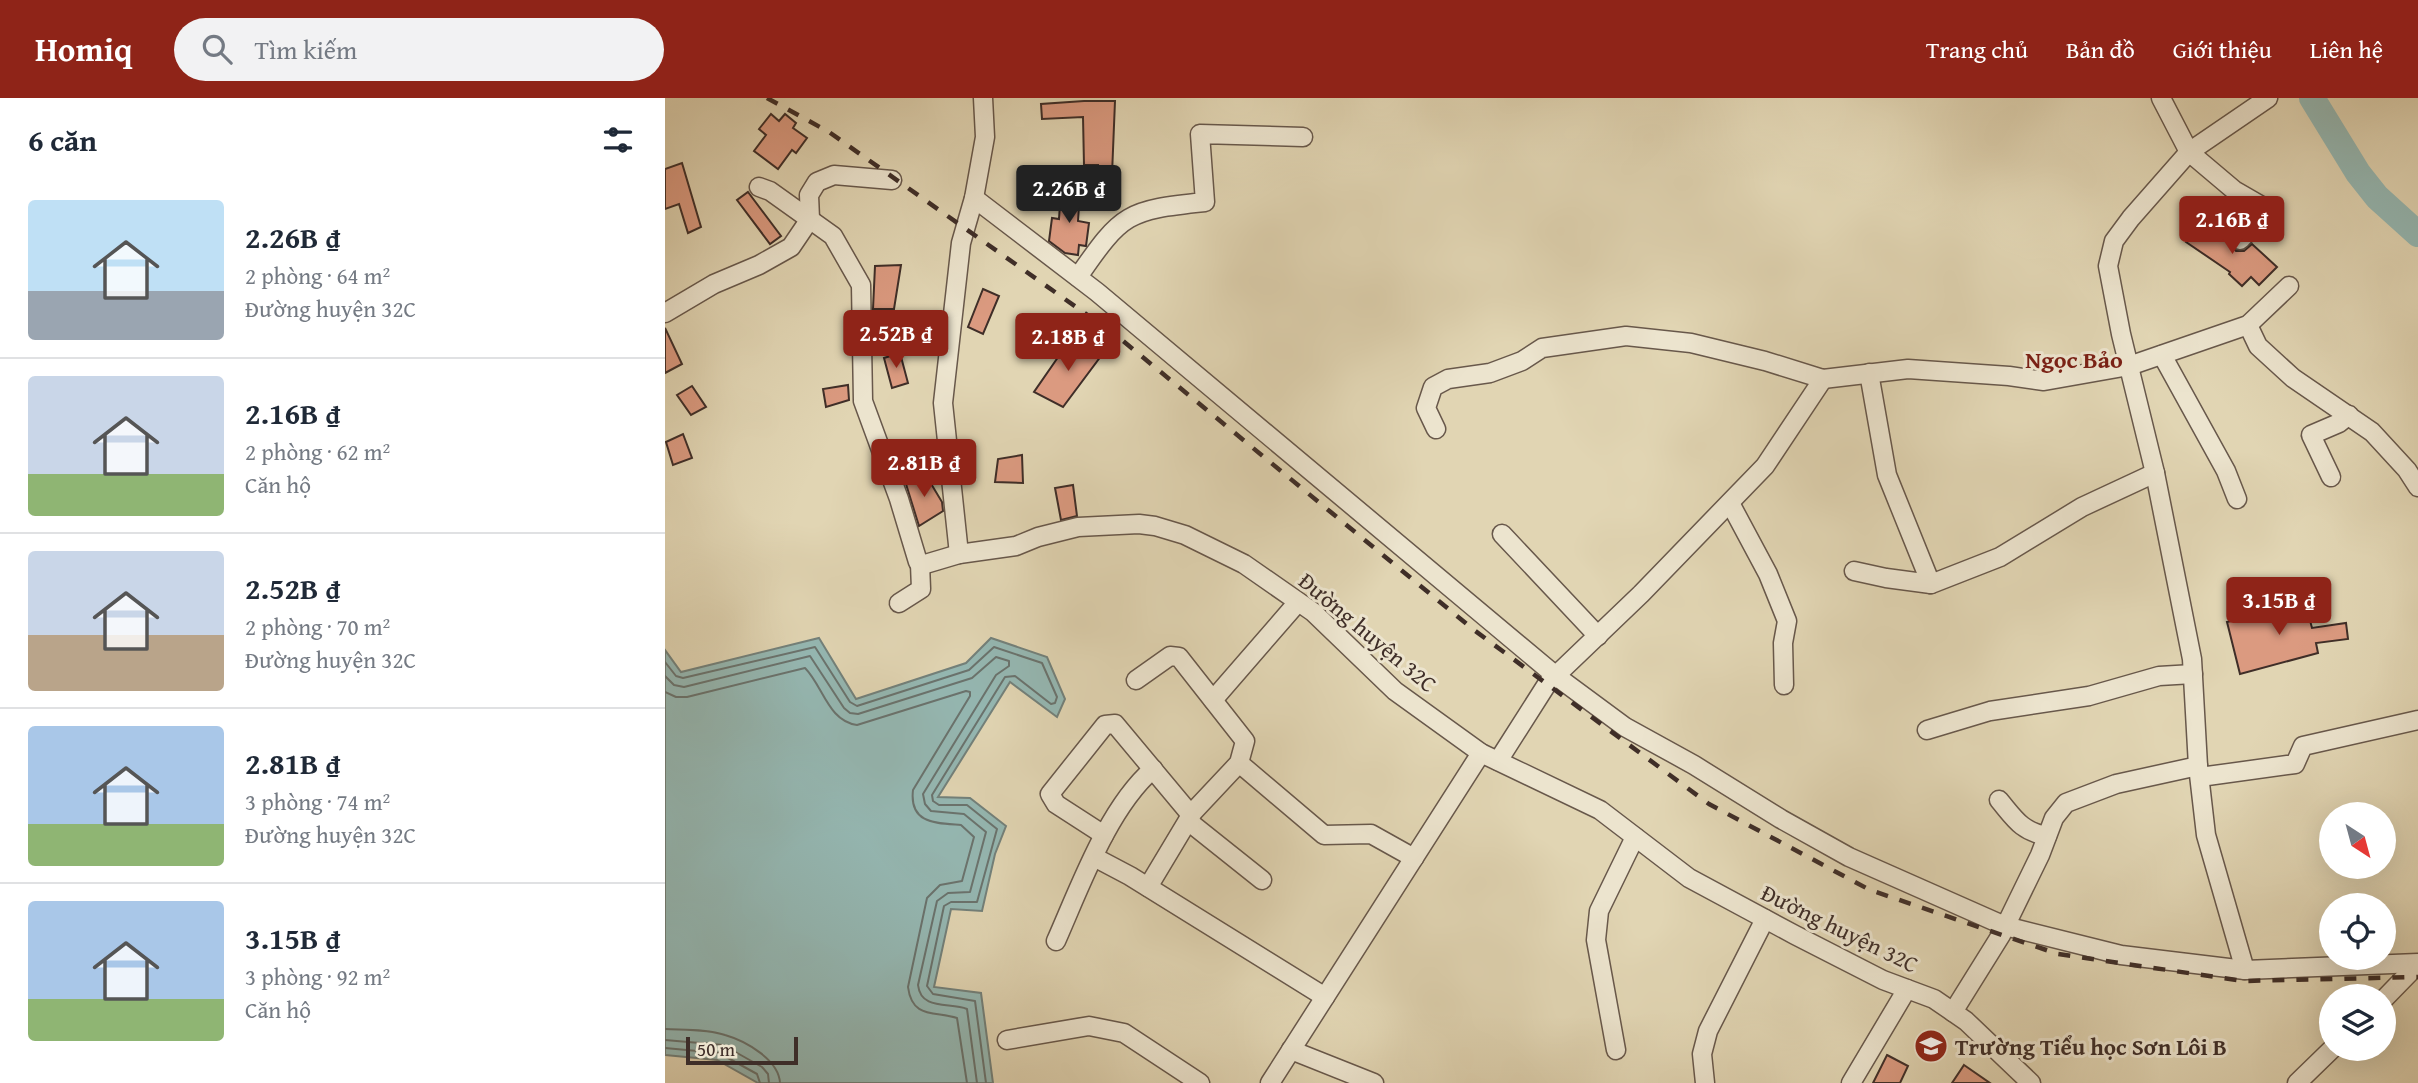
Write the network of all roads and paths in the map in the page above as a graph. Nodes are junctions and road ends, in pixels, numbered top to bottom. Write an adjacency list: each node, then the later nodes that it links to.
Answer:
1 (983, 98): 8 (street)
2 (2161, 98): 5 (street)
3 (2261, 102): 5 (street)
4 (1303, 137): 11 (street)
5 (2189, 152): 10 (street); 16 (street)
6 (893, 180): 9 (street)
7 (759, 187): 9 (street)
8 (974, 198): 11 (street); 27 (street)
9 (810, 219): 13 (street); 28 (street)
10 (2240, 240)
11 (1078, 277): 35 (street)
12 (2290, 286): 14 (street)
13 (665, 313)
14 (2248, 325): 15 (street); 19 (street)
15 (2162, 355): 16 (street); 24 (street)
16 (2129, 366): 17 (street); 21 (street)
17 (1869, 373): 18 (street); 30 (street)
18 (1823, 379): 20 (street); 25 (street)
19 (2349, 415): 22 (street); 23 (street)
20 (1436, 429)
21 (2155, 473): 30 (street); 34 (street)
22 (2331, 477)
23 (2418, 487)
24 (2237, 499)
25 (1730, 503): 33 (street); 37 (street)
26 (1502, 534): 33 (street)
27 (959, 554): 28 (street, Đường huyện 32C); 31 (street, Đường huyện 32C)
28 (920, 564): 32 (street)
29 (1854, 571): 30 (street)
30 (1931, 584)
31 (1298, 602): 38 (street); 41 (street, Đường huyện 32C)
32 (899, 603)
33 (1598, 636): 35 (street)
34 (2193, 674): 40 (street); 45 (street)
35 (1556, 676): 42 (street); 56 (street)
36 (1136, 680): 38 (street)
37 (1784, 685)
38 (1213, 700): 43 (street)
39 (2418, 720): 45 (street)
40 (1927, 730)
41 (1481, 753): 42 (street, Đường huyện 32C); 52 (street)
42 (1498, 761): 50 (street, Đường huyện 32C)
43 (1240, 763): 47 (street); 52 (street)
44 (1153, 769): 47 (street); 48 (street); 48 (street)
45 (2199, 771): 49 (street); 59 (street)
46 (1999, 800): 49 (street)
47 (1190, 818): 53 (street); 54 (street)
48 (1104, 835): 51 (street)
49 (2047, 836): 56 (street)
50 (1635, 837): 55 (street, Đường huyện 32C); 66 (street)
51 (1094, 857): 54 (street); 57 (street)
52 (1414, 858): 62 (street)
53 (1262, 880)
54 (1148, 887): 62 (street)
55 (1765, 919): 61 (street, Đường huyện 32C); 71 (street)
56 (2005, 926): 59 (street); 63 (street)
57 (1056, 941)
58 (2418, 964): 59 (street); 60 (street)
59 (2245, 970)
60 (2396, 987)
61 (1907, 989): 63 (street, Đường huyện 32C); 72 (street)
62 (1325, 997): 65 (street)
63 (1953, 1012): 73 (street, Đường huyện 32C)
64 (1007, 1040): 68 (street)
65 (1291, 1050): 69 (street); 70 (street)
66 (1616, 1050)
67 (2320, 1061): 74 (street)
68 (1200, 1083)
69 (1270, 1083)
70 (1374, 1083)
71 (1705, 1083)
72 (1851, 1083)
73 (2031, 1083)
74 (2297, 1083)

